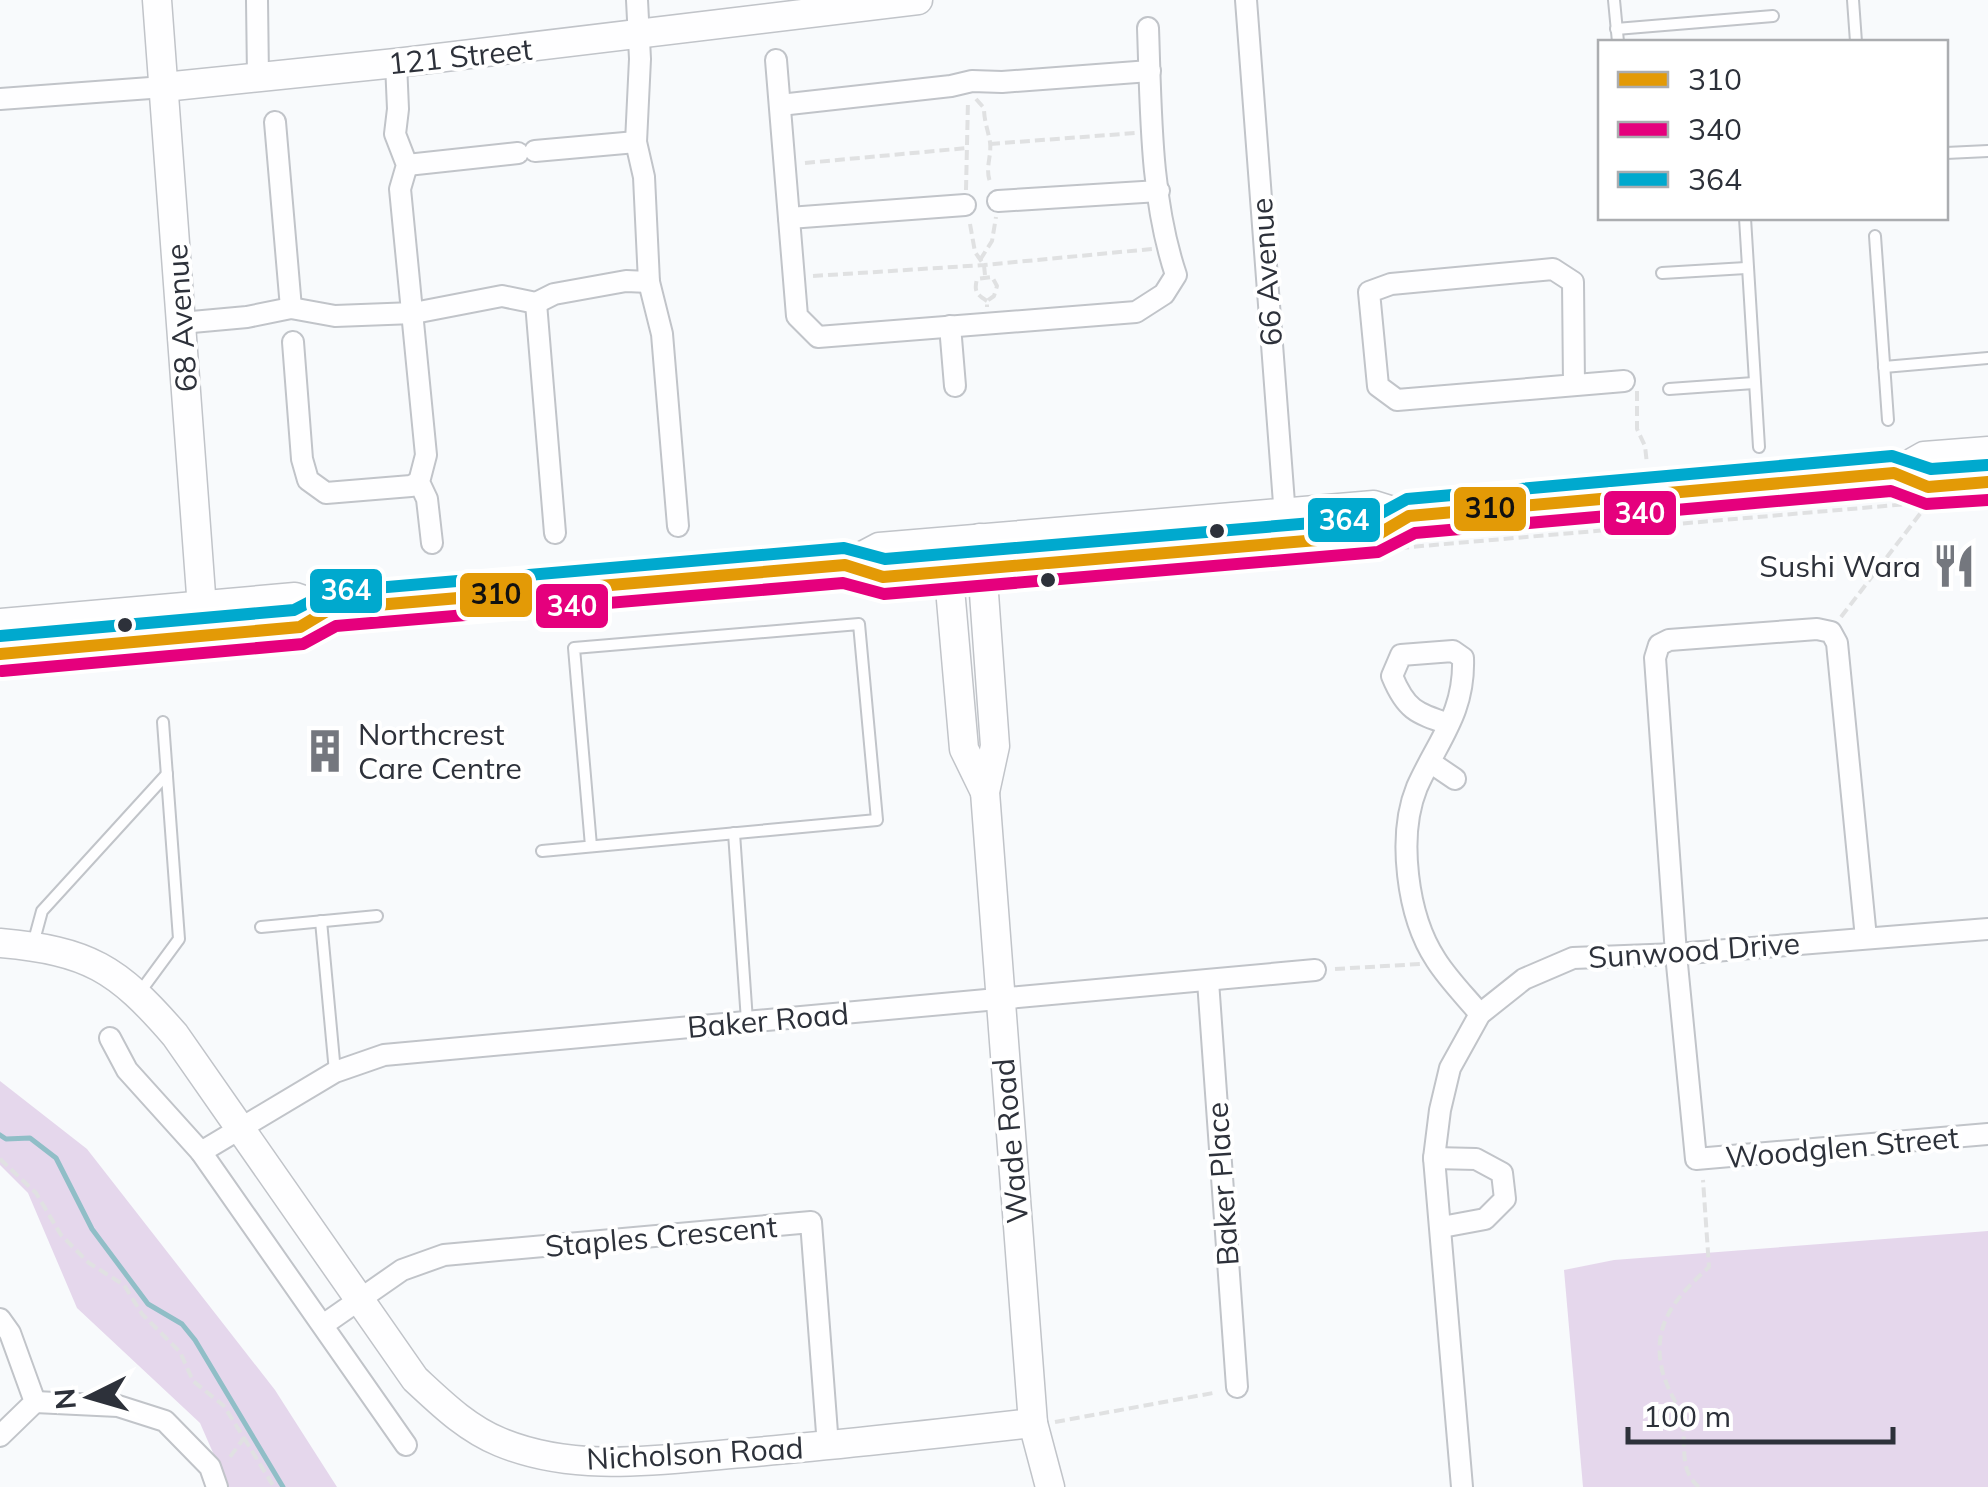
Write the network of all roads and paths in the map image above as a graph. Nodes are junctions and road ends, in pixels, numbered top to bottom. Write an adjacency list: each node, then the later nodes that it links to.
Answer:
1 (158, 0): 19 (street, 68 Avenue)
2 (257, 0): 18 (street)
3 (637, 0): 12 (street)
4 (918, 0): 8 (street, 121 Street)
5 (1246, 0): 64 (street, 66 Avenue)
6 (1614, 0): 11 (lane)
7 (1853, 0): 14 (lane)
8 (767, 9): 12 (street, 121 Street)
9 (1773, 16): 11 (lane)
10 (1148, 28): 17 (street)
11 (1616, 29): 13 (lane)
12 (640, 35): 16 (street, 121 Street); 24 (street)
13 (1618, 40)
14 (1856, 40)
15 (776, 60): 21 (street)
16 (396, 63): 18 (street, 121 Street); 30 (street)
17 (1150, 70): 21 (street); 23 (street)
18 (258, 77): 19 (street, 121 Street)
19 (164, 87): 20 (street, 121 Street); 47 (street, 68 Avenue)
20 (0, 99)
21 (780, 106): 29 (street)
22 (275, 122): 45 (street)
23 (1154, 132): 25 (path); 31 (street)
24 (636, 142): 30 (street); 43 (street)
25 (990, 144): 26 (path); 32 (path)
26 (967, 148): 29 (path); 33 (path)
27 (1988, 151): 28 (lane)
28 (1948, 153)
29 (785, 164): 34 (street)
30 (407, 165): 46 (street)
31 (1159, 191): 32 (street); 37 (street)
32 (998, 201): 38 (path)
33 (965, 206): 34 (street); 38 (path)
34 (789, 218): 42 (street)
35 (1746, 220): 39 (lane)
36 (1875, 236): 51 (lane)
37 (1167, 248): 38 (path); 48 (street)
38 (982, 262): 41 (path); 42 (path)
39 (1746, 268): 40 (lane); 53 (lane)
40 (1662, 274)
41 (986, 276): 41 (path)
42 (794, 277): 48 (street)
43 (649, 282): 44 (street); 66 (street)
44 (536, 303): 46 (street); 67 (street)
45 (291, 308): 46 (street); 47 (street)
46 (414, 313): 62 (street)
47 (181, 323): 76 (street, 68 Avenue)
48 (950, 326): 55 (street)
49 (293, 342): 62 (street)
50 (1988, 358): 51 (lane)
51 (1884, 367): 57 (lane)
52 (1624, 381): 54 (street); 60 (path)
53 (1754, 383): 56 (lane); 58 (lane)
54 (1574, 385): 54 (street)
55 (955, 386)
56 (1669, 389)
57 (1888, 420)
58 (1759, 447)
59 (1988, 451): 61 (street)
60 (1647, 464)
61 (1894, 472): 63 (street); 65 (street)
62 (420, 482): 70 (street)
63 (1988, 482)
64 (1284, 513): 65 (street); 68 (street); 71 (street, 66 Avenue)
65 (1409, 516): 71 (street)
66 (678, 526)
67 (555, 533)
68 (980, 538): 69 (street); 74 (street, Wade Road)
69 (946, 542): 73 (street); 75 (street, Wade Road)
70 (432, 543)
71 (1287, 543): 74 (street)
72 (1398, 548): 78 (path)
73 (845, 564): 75 (street); 77 (street)
74 (983, 569): 75 (street); 87 (street, Wade Road)
75 (949, 572): 87 (street, Wade Road)
76 (201, 606): 77 (street); 79 (street); 80 (street, 68 Avenue)
77 (330, 610): 80 (street)
78 (1838, 622)
79 (0, 623)
80 (204, 635): 81 (street)
81 (0, 654)
82 (163, 722): 85 (lane)
83 (1450, 724): 84 (street)
84 (1430, 762): 86 (street); 104 (street)
85 (166, 774): 97 (lane); 102 (lane)
86 (1455, 778)
87 (985, 792): 103 (street, Wade Road)
88 (734, 833): 89 (lane); 89 (lane); 105 (lane)
89 (591, 846): 90 (lane)
90 (542, 851)
91 (377, 916): 92 (lane)
92 (321, 921): 93 (lane); 107 (lane)
93 (261, 927)
94 (1988, 930): 95 (street, Sunwood Drive)
95 (1866, 938): 98 (street, Sunwood Drive); 98 (street)
96 (0, 942): 97 (street, Nicholson Road)
97 (32, 946): 102 (street, Nicholson Road)
98 (1676, 954): 104 (street, Sunwood Drive); 109 (street, Woodglen Street)
99 (1422, 963): 100 (path)
100 (1315, 970): 101 (street, Baker Road)
101 (1208, 981): 103 (street, Baker Road); 118 (street, Baker Place)
102 (139, 993): 108 (street, Nicholson Road)
103 (998, 999): 105 (street, Baker Road); 121 (street, Wade Road)
104 (1480, 1014): 111 (street, Sunwood Drive)
105 (747, 1021): 107 (street, Baker Road)
106 (110, 1038): 110 (street)
107 (334, 1072): 108 (street, Baker Road)
108 (240, 1130): 110 (street); 115 (street, Nicholson Road)
109 (1988, 1134)
110 (201, 1152): 117 (street)
111 (1434, 1158): 114 (street, Sunwood Drive); 114 (street)
112 (0, 1159): 123 (path)
113 (1704, 1180): 131 (path)
114 (1442, 1226): 130 (street, Sunwood Drive)
115 (360, 1301): 117 (street); 125 (street, Staples Crescent); 126 (street, Nicholson Road)
116 (0, 1319): 120 (street)
117 (323, 1325): 124 (street)
118 (1237, 1387)
119 (1212, 1392): 121 (path)
120 (35, 1402): 122 (street); 127 (street)
121 (1043, 1423): 125 (street, Nicholson Road); 129 (street, Wade Road)
122 (0, 1436)
123 (244, 1438): 127 (path); 128 (path)
124 (406, 1445)
125 (828, 1446): 126 (street, Nicholson Road)
126 (586, 1474)
127 (215, 1481)
128 (274, 1487)
129 (1050, 1487)
130 (1462, 1487)
131 (1699, 1487)

